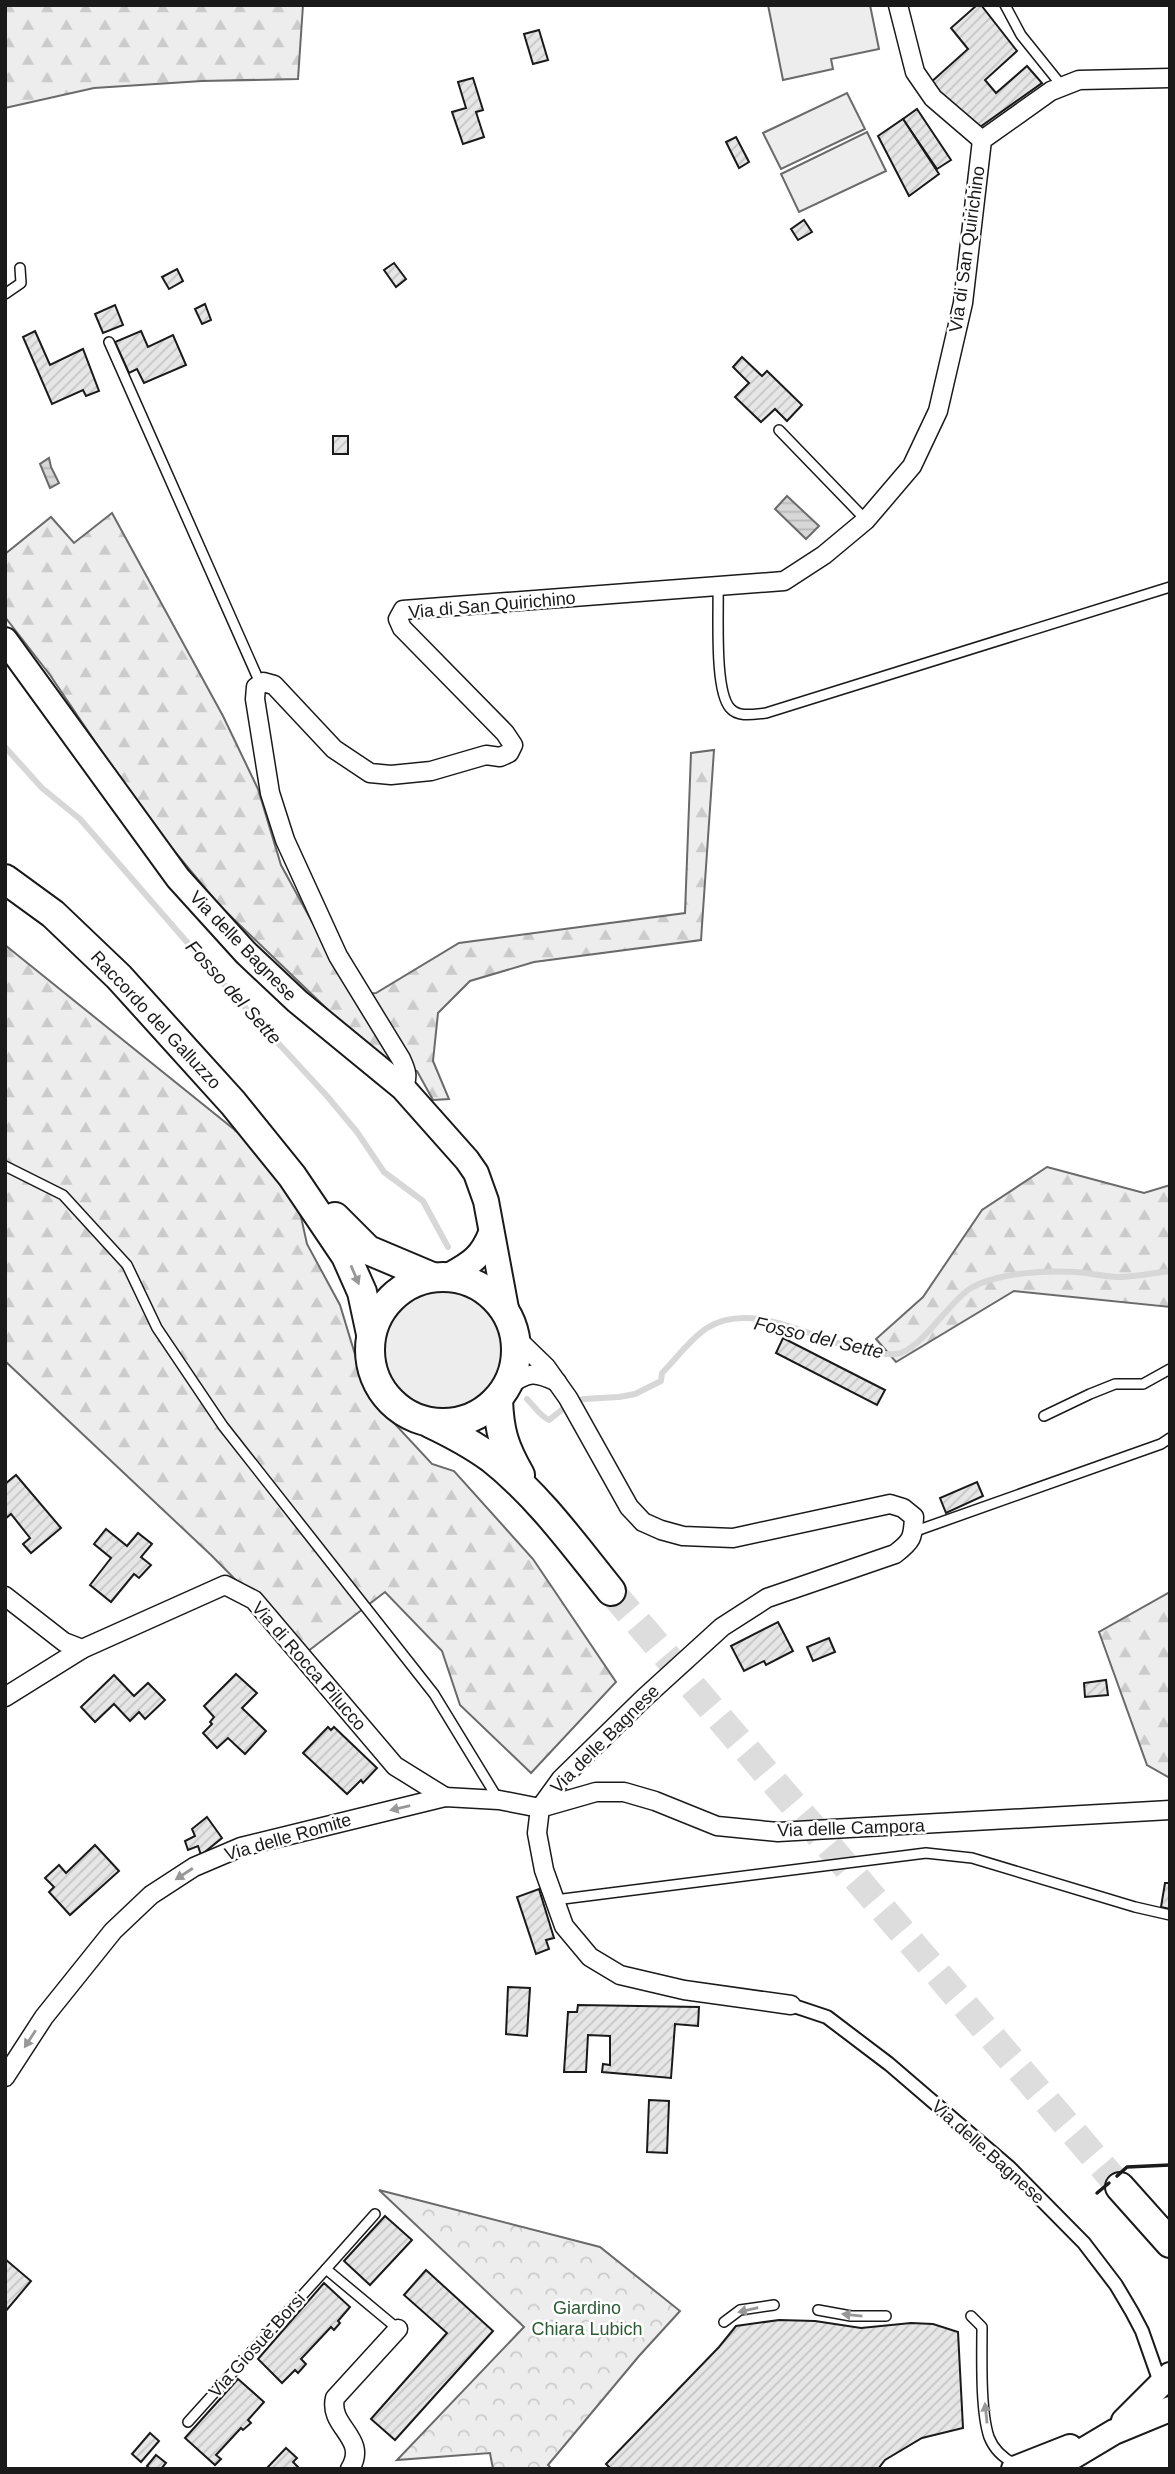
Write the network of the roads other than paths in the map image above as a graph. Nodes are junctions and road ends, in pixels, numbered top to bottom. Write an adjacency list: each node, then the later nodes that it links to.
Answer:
1 (898, 5): 5 (street)
2 (1005, 5): 4 (lane)
3 (1170, 78): 4 (street, Via di San Quirichino)
4 (1062, 86): 5 (street, Via di San Quirichino)
5 (982, 140): 10 (street, Via di San Quirichino)
6 (20, 268): 7 (lane)
7 (5, 295)
8 (109, 342): 14 (lane)
9 (779, 430): 10 (lane)
10 (866, 520): 12 (street, Via di San Quirichino)
11 (1170, 586): 12 (lane)
12 (718, 587): 14 (street, Via di San Quirichino)
13 (5, 640): 16 (main road, Via delle Bagnese)
14 (260, 683): 16 (street)
15 (5, 878): 18 (main road, Raccordo del Galluzzo)
16 (403, 1088): 19 (main road, Via delle Bagnese)
17 (5, 1166): 36 (lane)
18 (292, 1176): 20 (main road, Raccordo del Galluzzo); 22 (main road, Raccordo del Galluzzo, one-way to 22)
19 (491, 1233): 20 (main road); 21 (main road, Via delle Bagnese)
20 (441, 1276): 21 (main road); 22 (main road)
21 (512, 1326): 24 (street); 25 (main road)
22 (372, 1334): 27 (main road)
23 (1170, 1369): 26 (lane)
24 (557, 1382): 25 (street); 30 (street)
25 (503, 1392): 27 (main road); 29 (main road)
26 (1044, 1416)
27 (428, 1422): 29 (main road)
28 (1170, 1438): 30 (lane)
29 (530, 1493): 31 (main road)
30 (914, 1532): 37 (street, Via delle Bagnese)
31 (611, 1591)
32 (5, 1596): 33 (street)
33 (82, 1649): 34 (street, Via di Rocca Pilucco); 35 (street, Via di Rocca Pilucco)
34 (5, 1697)
35 (445, 1797): 36 (street, Via delle Romite); 42 (street, Via delle Romite, one-way to 42)
36 (499, 1800): 37 (street, Via delle Romite)
37 (540, 1808): 38 (street, Via delle Campora); 39 (street, Via delle Bagnese)
38 (1170, 1810)
39 (555, 1900): 40 (lane); 41 (street, Via delle Bagnese)
40 (1170, 1915)
41 (792, 2005): 53 (street, Via delle Bagnese)
42 (5, 2077)
43 (1120, 2187): 45 (main road)
44 (375, 2214): 46 (lane, Via Giosuè Borsi)
45 (1169, 2242)
46 (326, 2269): 52 (lane); 55 (lane, Via Giosuè Borsi)
47 (774, 2305): 51 (lane, one-way to 51)
48 (818, 2310): 49 (lane, one-way to 48)
49 (886, 2316)
50 (971, 2316): 57 (lane, one-way to 50)
51 (724, 2322)
52 (398, 2329): 58 (street)
53 (1166, 2380): 56 (main road)
54 (1170, 2409): 56 (main road)
55 (188, 2422)
56 (1107, 2435): 57 (main road); 59 (main road)
57 (1017, 2468)
58 (350, 2469)
59 (1052, 2469)

